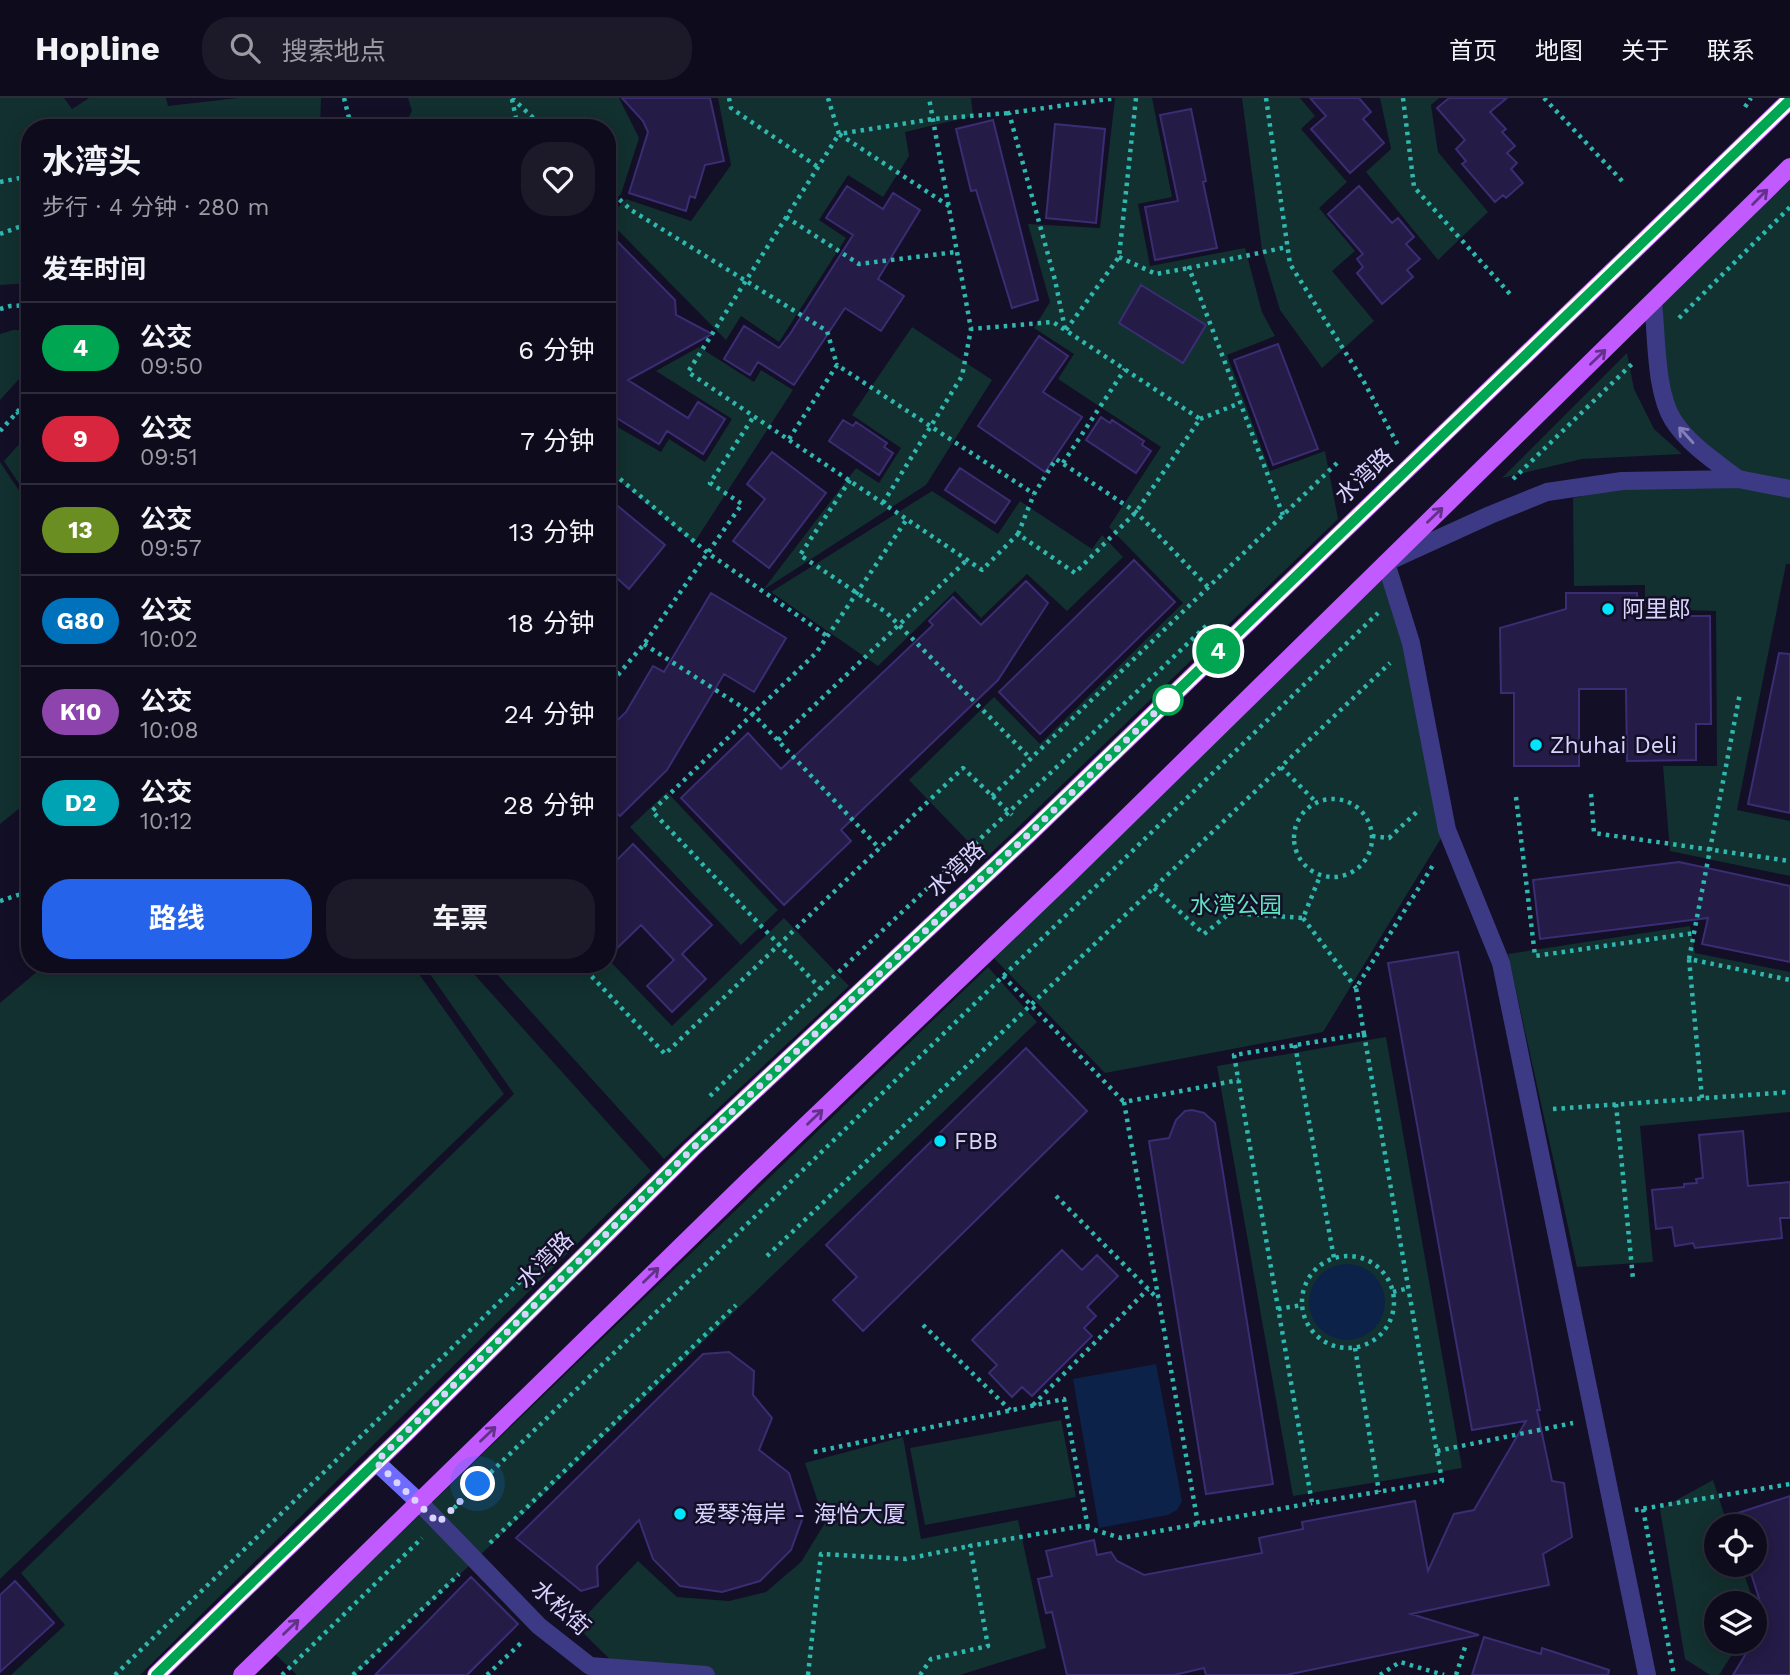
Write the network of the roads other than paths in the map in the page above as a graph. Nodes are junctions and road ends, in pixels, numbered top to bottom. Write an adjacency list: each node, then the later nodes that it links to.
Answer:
1 (1784, 102): 7 (main road, 水湾路)
2 (1790, 167): 3 (main road, one-way to 2)
3 (1653, 303): 4 (street, one-way to 3); 6 (main road, one-way to 3)
4 (1738, 479): 5 (street); 6 (street)
5 (1790, 489)
6 (1386, 563): 8 (main road, one-way to 6); 12 (street)
7 (376, 1462): 8 (main road); 9 (main road, 水湾路)
8 (419, 1502): 10 (main road, one-way to 8); 11 (street, 水松街)
9 (156, 1675)
10 (242, 1675)
11 (706, 1675)
12 (1647, 1675)

